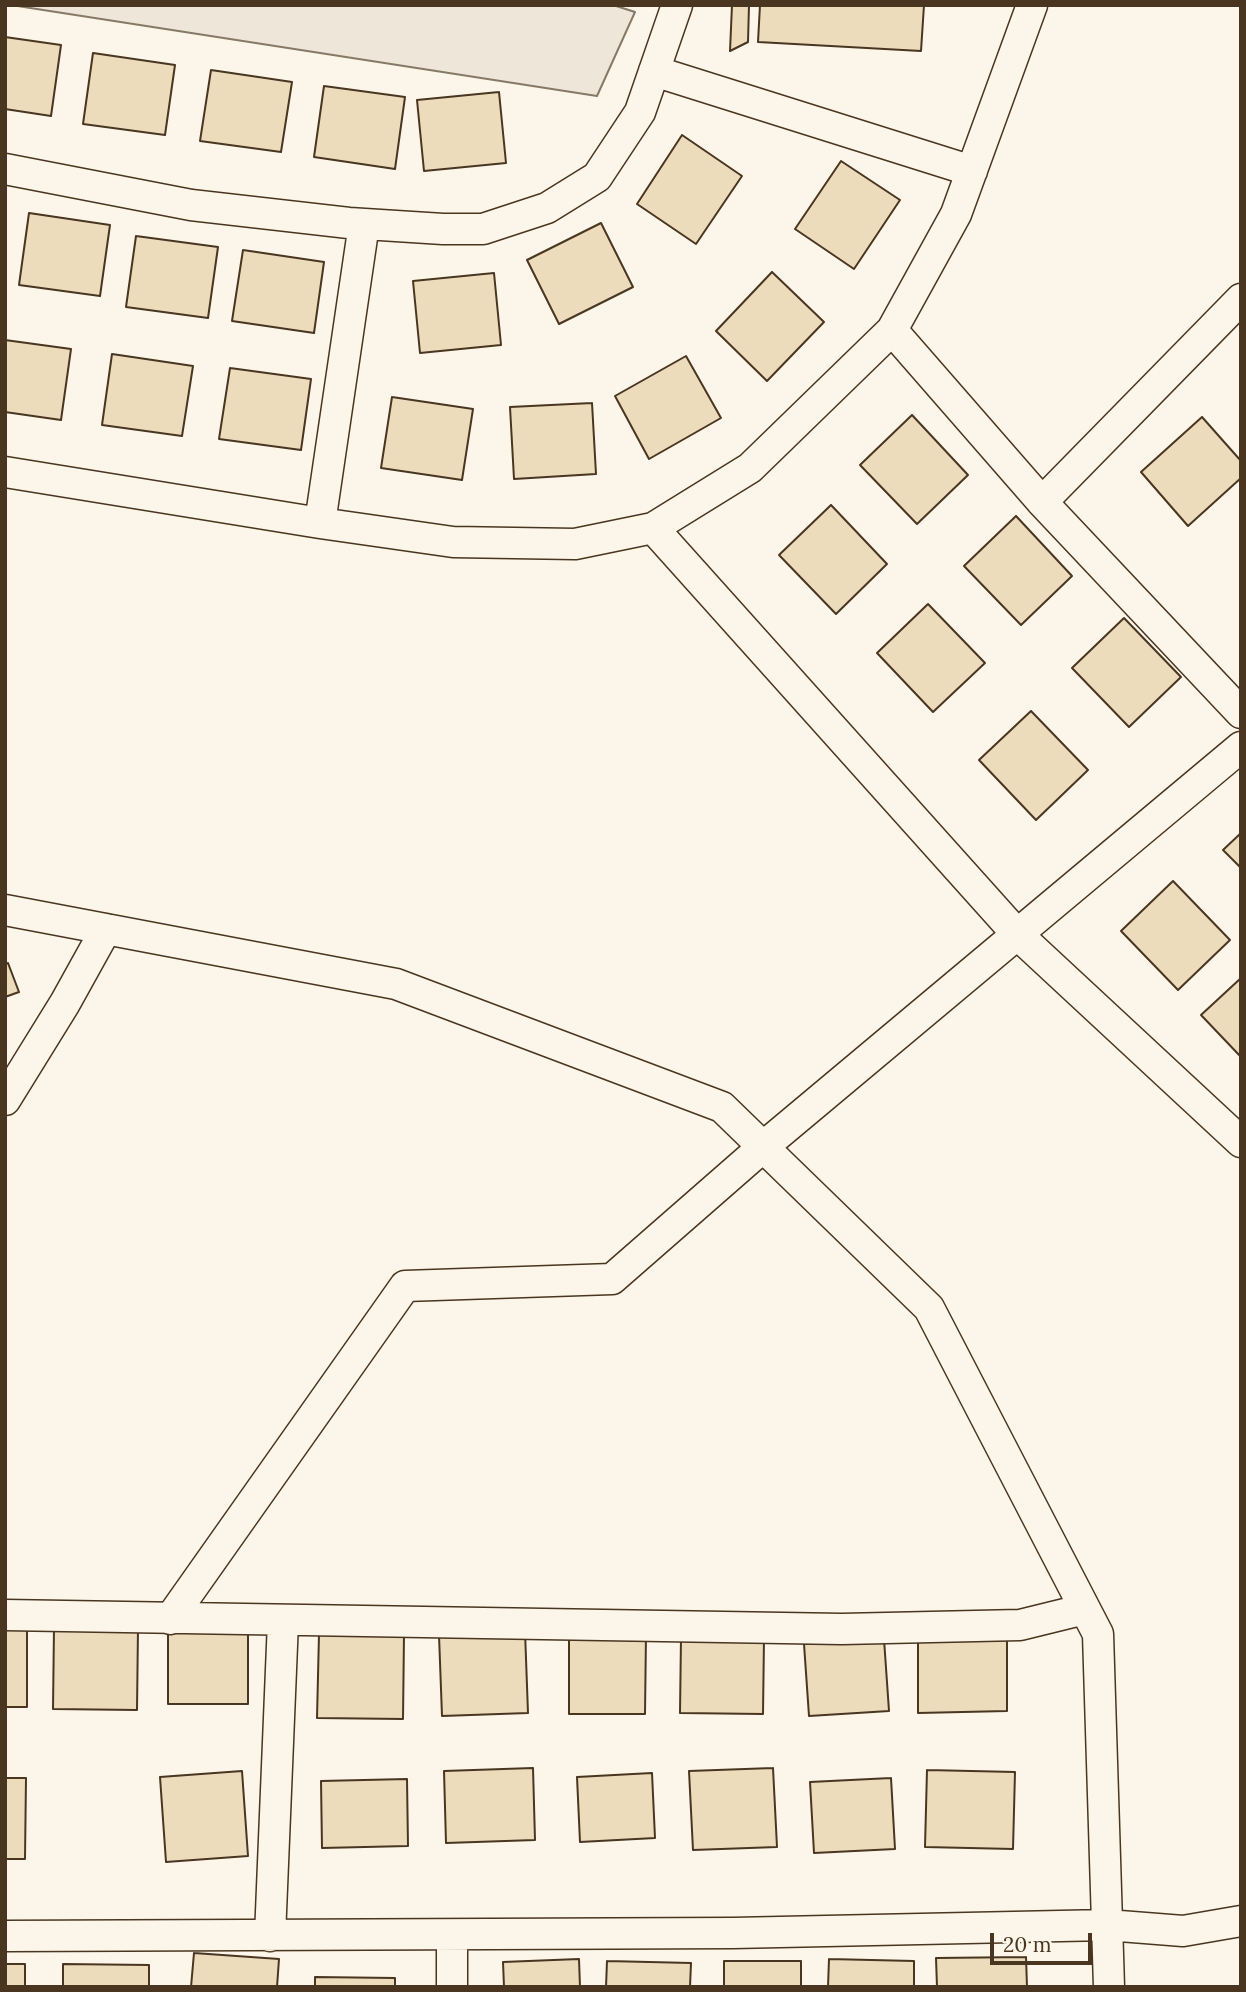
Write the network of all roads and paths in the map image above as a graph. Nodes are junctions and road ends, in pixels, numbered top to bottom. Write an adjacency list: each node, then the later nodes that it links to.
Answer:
1 (677, 5): 3 (street)
2 (1032, 5): 5 (street)
3 (654, 71): 5 (street); 6 (street)
4 (5, 169): 6 (street)
5 (972, 171): 8 (street)
6 (364, 224): 11 (street)
7 (1241, 299): 10 (street)
8 (892, 330): 10 (street); 12 (street)
9 (5, 472): 11 (street)
10 (1042, 502): 13 (street)
11 (320, 523): 12 (street)
12 (653, 528): 17 (street)
13 (1241, 713)
14 (1241, 747): 17 (street)
15 (5, 910): 16 (street)
16 (106, 929): 18 (street); 20 (street)
17 (1017, 934): 19 (street); 20 (street)
18 (5, 1100)
19 (1241, 1142)
20 (763, 1147): 21 (street); 23 (street)
21 (1085, 1609): 24 (street); 26 (street)
22 (5, 1615): 23 (street)
23 (170, 1619): 24 (street)
24 (283, 1621): 29 (street)
25 (1241, 1921): 26 (street)
26 (1107, 1925): 27 (street); 31 (street)
27 (452, 1935): 29 (street); 30 (street)
28 (5, 1936): 29 (street)
29 (270, 1936)
30 (452, 1987)
31 (1109, 1987)

